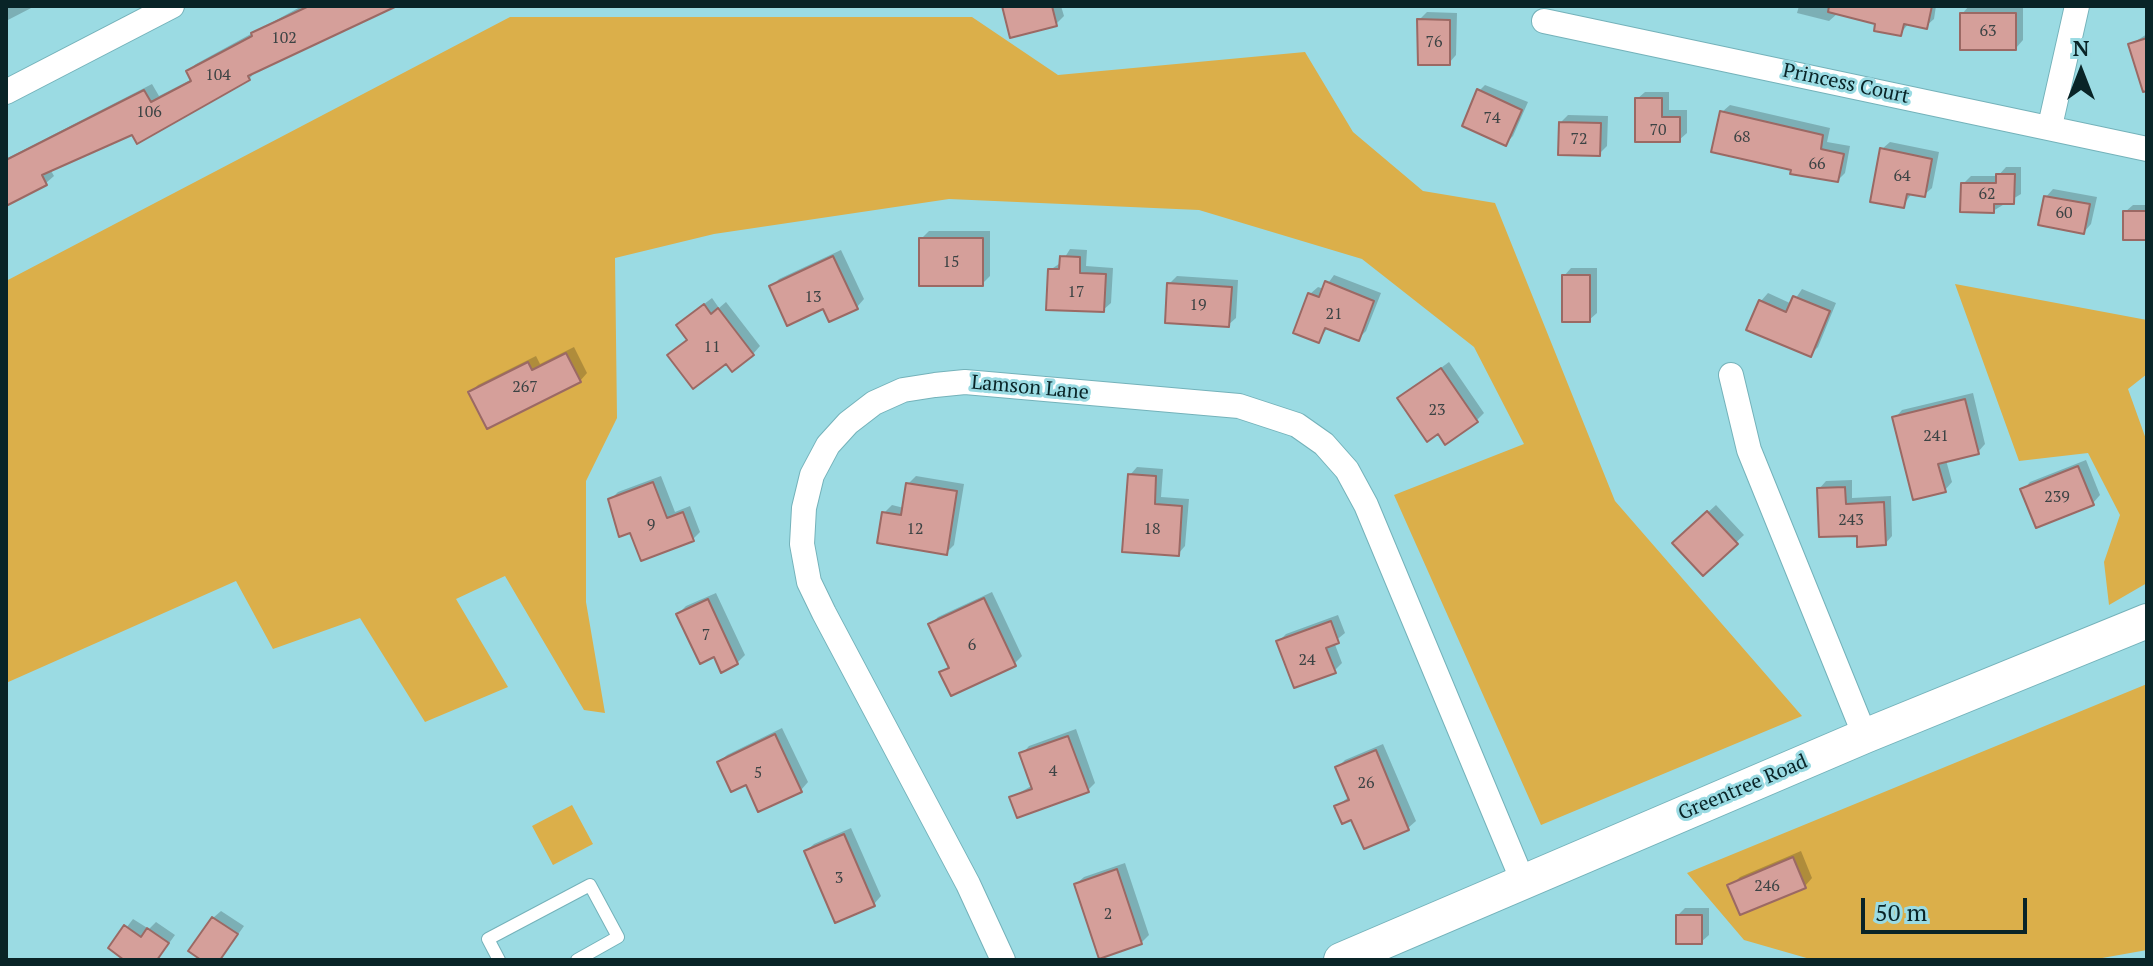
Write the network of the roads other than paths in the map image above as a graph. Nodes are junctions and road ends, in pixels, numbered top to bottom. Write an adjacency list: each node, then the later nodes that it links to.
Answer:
1 (172, 6): 4 (street)
2 (2077, 6): 5 (street)
3 (1544, 21): 5 (street, Princess Court)
4 (6, 92)
5 (2050, 126): 6 (street, Princess Court)
6 (2147, 149)
7 (1731, 375): 9 (street)
8 (2147, 621): 9 (street, Greentree Road)
9 (1865, 736): 10 (street, Greentree Road)
10 (1524, 884): 13 (street, Lamson Lane); 14 (street, Greentree Road)
11 (499, 960): 12 (lane)
12 (577, 960)
13 (1003, 960)
14 (1341, 960)

